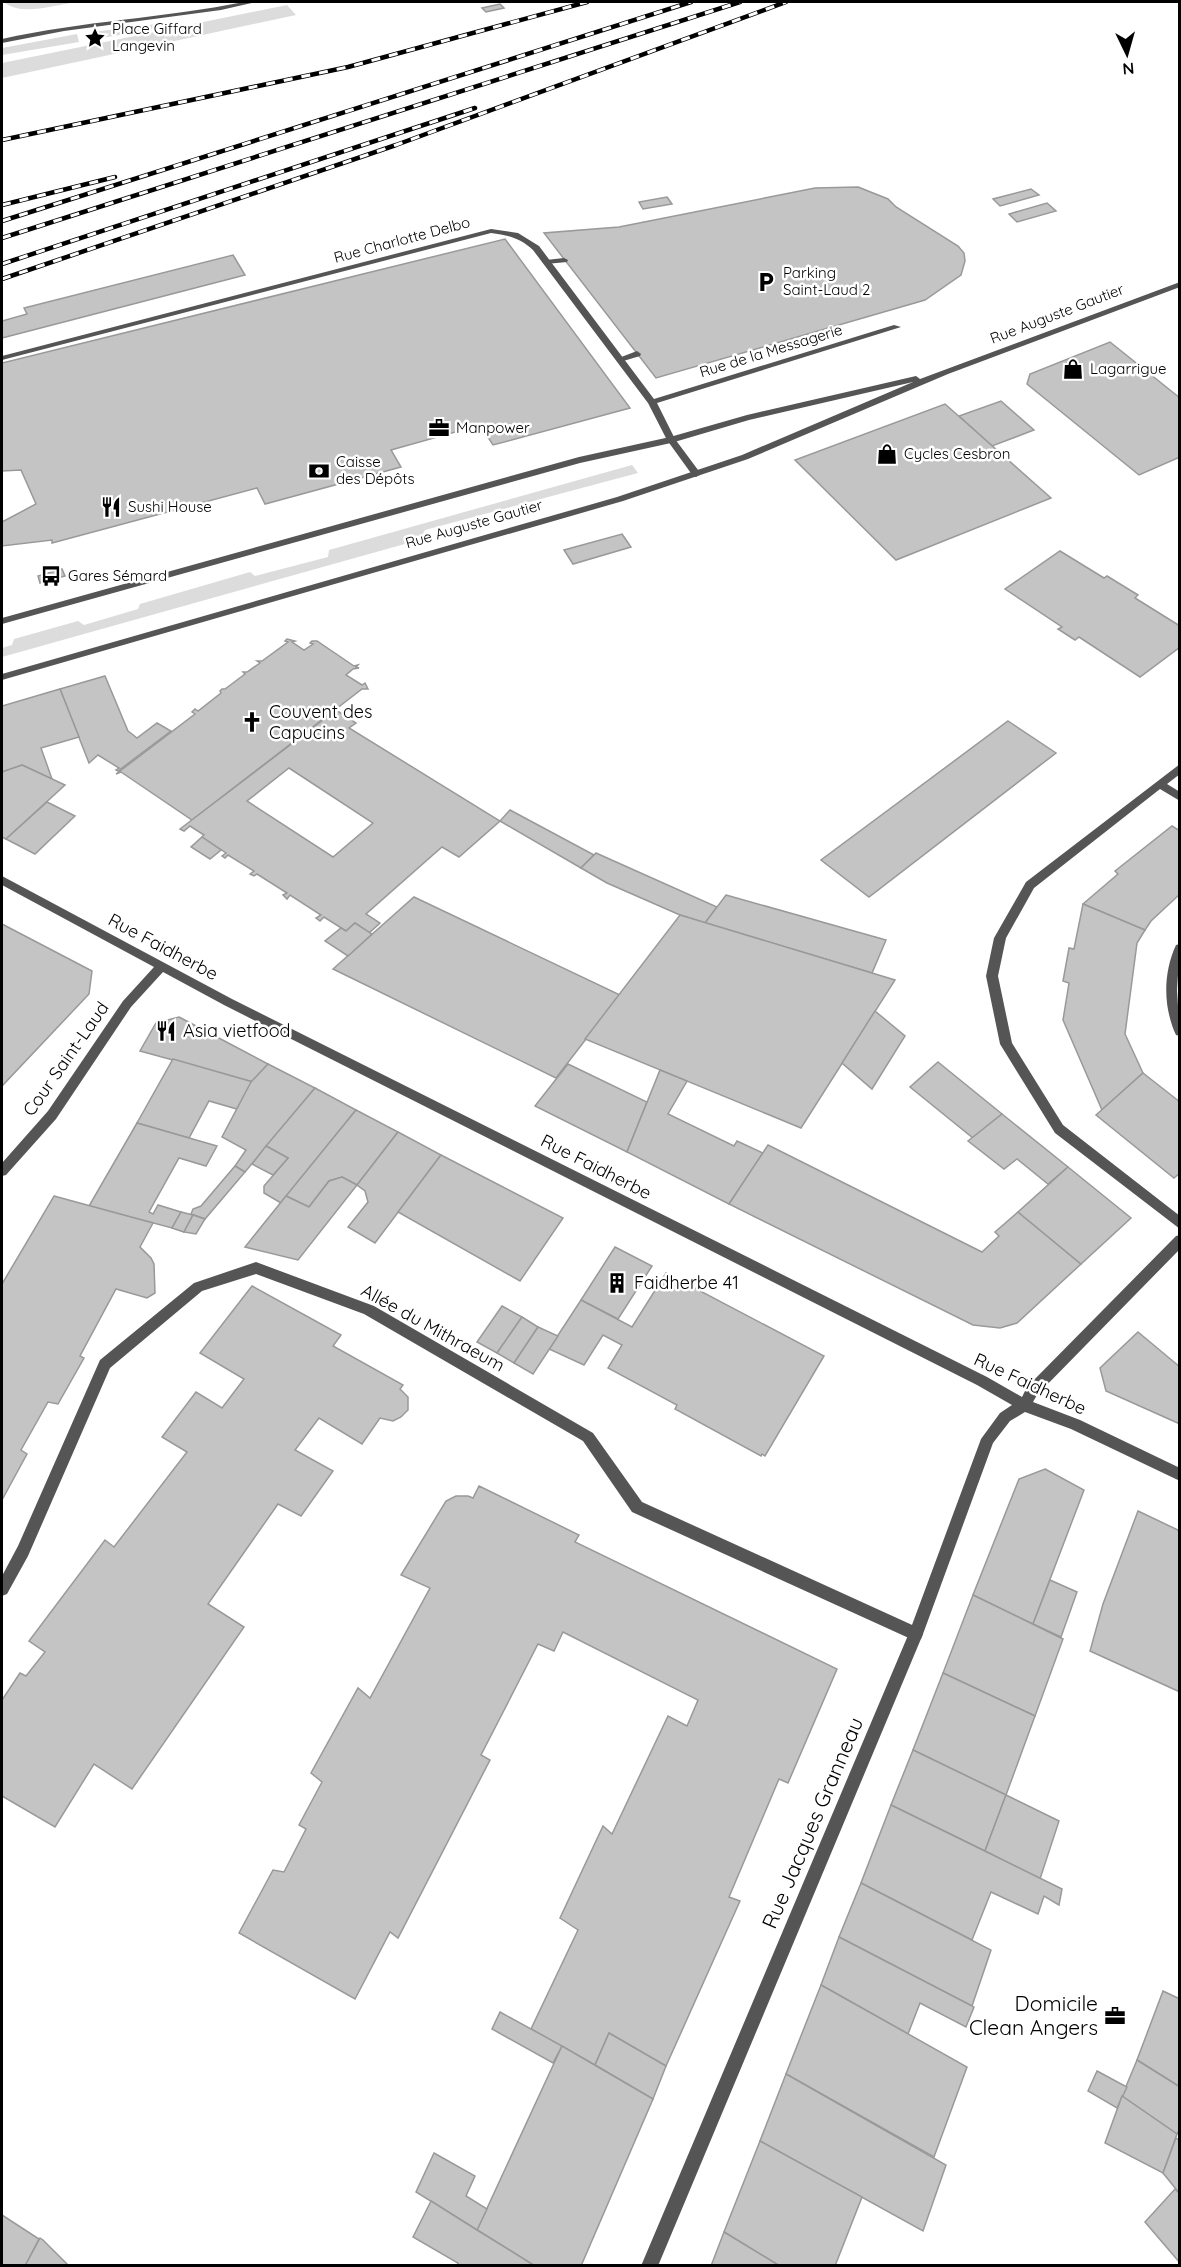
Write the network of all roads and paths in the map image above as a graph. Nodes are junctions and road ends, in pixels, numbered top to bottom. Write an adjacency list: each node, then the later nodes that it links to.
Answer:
1 (252, 2): 2 (street)
2 (4, 38)
3 (564, 260): 4 (street)
4 (546, 262): 8 (street, Rue Charlotte Delbo); 9 (street, Rue Charlotte Delbo)
5 (1179, 284): 10 (street, Rue Auguste Gautier)
6 (897, 327): 11 (street, Rue de la Messagerie)
7 (637, 354): 9 (street)
8 (2, 358)
9 (620, 359): 11 (street, Rue Charlotte Delbo)
10 (945, 372): 12 (street, Rue Auguste Gautier); 13 (street, Rue Auguste Gautier)
11 (652, 402): 12 (street, Rue Charlotte Delbo)
12 (671, 440): 13 (street, Rue Charlotte Delbo); 14 (street, Rue Auguste Gautier)
13 (696, 474): 15 (street, Rue Auguste Gautier)
14 (2, 621)
15 (2, 676)
16 (1179, 768): 17 (street)
17 (1159, 784): 18 (street); 24 (street)
18 (1179, 797)
19 (2, 880): 21 (street, Rue Faidherbe)
20 (1179, 948): 22 (street)
21 (160, 967): 23 (street, Cour Saint-Laud); 26 (street, Rue Faidherbe)
22 (1179, 1032)
23 (2, 1171)
24 (1179, 1224)
25 (1179, 1240): 26 (street, Rue Jacques Granneau)
26 (1024, 1405): 27 (street, Rue Faidherbe); 29 (street, Rue Jacques Granneau)
27 (1179, 1475)
28 (2, 1589): 29 (street, Allée du Mithraeum)
29 (916, 1634): 30 (street, Rue Jacques Granneau)
30 (649, 2265)

